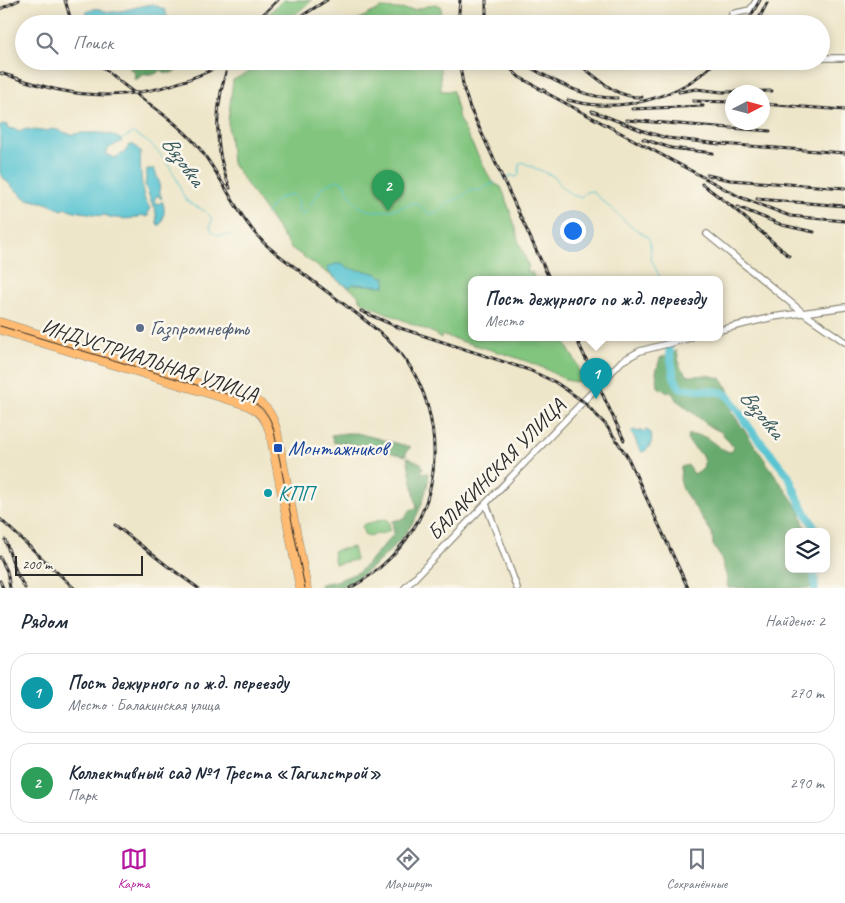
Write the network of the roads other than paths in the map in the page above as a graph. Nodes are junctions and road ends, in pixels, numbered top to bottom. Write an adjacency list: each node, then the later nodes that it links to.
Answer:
1 (757, 0): 2 (street)
2 (732, 14)
3 (830, 58): 4 (street)
4 (845, 58)
5 (707, 234): 7 (street)
6 (845, 307): 7 (street)
7 (802, 312): 9 (street); 12 (street)
8 (0, 322): 15 (main road, ИНДУСТРИАЛЬНАЯ УЛИЦА)
9 (723, 329)
10 (0, 330): 14 (main road, ИНДУСТРИАЛЬНАЯ УЛИЦА)
11 (678, 341): 13 (street, БАЛАКИНСКАЯ УЛИЦА)
12 (845, 342)
13 (486, 504): 16 (street, БАЛАКИНСКАЯ УЛИЦА); 17 (street)
14 (300, 588)
15 (308, 588)
16 (406, 588)
17 (517, 588)

